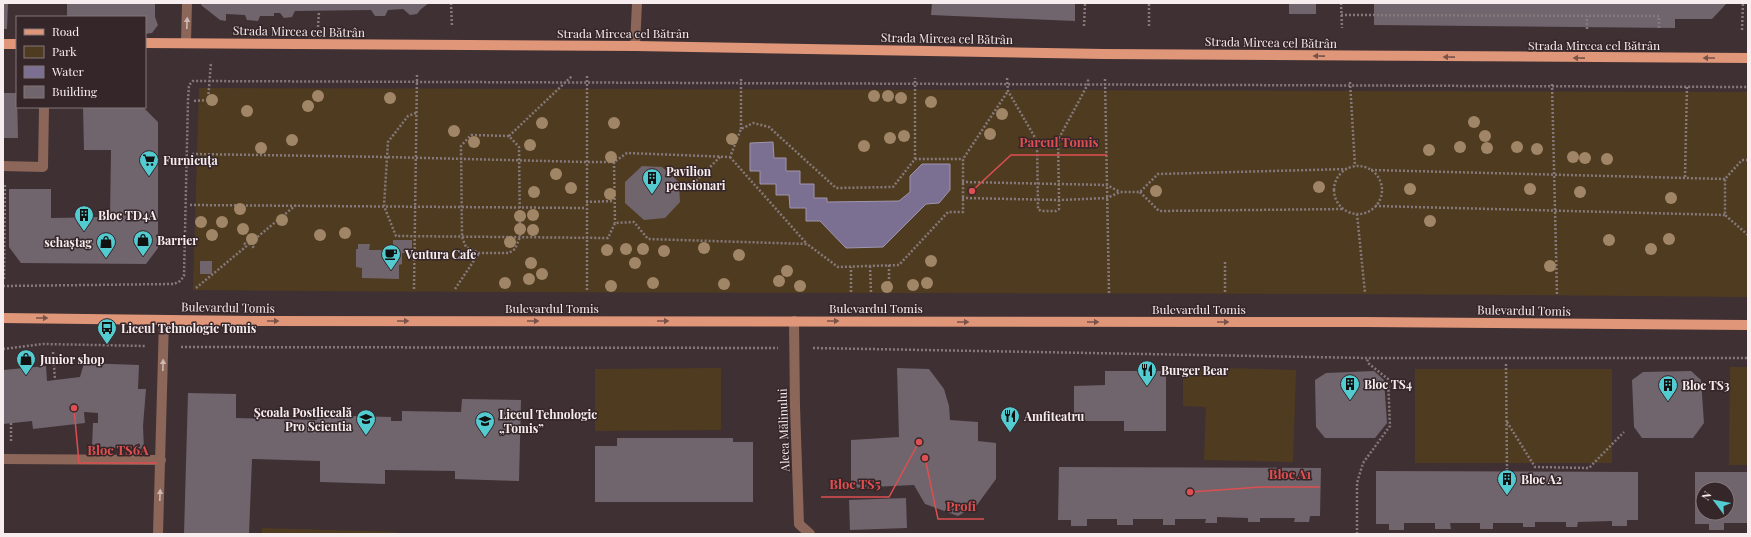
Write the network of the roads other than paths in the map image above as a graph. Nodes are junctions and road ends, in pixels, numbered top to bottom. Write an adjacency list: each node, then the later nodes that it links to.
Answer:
1 (187, 3): 3 (street, one-way to 1)
2 (637, 3): 7 (street)
3 (186, 42): 4 (main road, Strada Mircea cel Bătrân); 7 (main road, Strada Mircea cel Bătrân)
4 (146, 43)
5 (3, 44): 6 (main road)
6 (16, 44)
7 (635, 46): 8 (main road, Strada Mircea cel Bătrân, one-way to 7)
8 (1748, 58)
9 (44, 108): 10 (street)
10 (4, 166)
11 (3, 318): 12 (main road, Bulevardul Tomis, one-way to 12)
12 (164, 320): 13 (main road, Bulevardul Tomis, one-way to 13); 16 (street, one-way to 12)
13 (794, 321): 14 (main road, Bulevardul Tomis, one-way to 14); 18 (street, Aleea Mălinului)
14 (1748, 326)
15 (3, 459): 16 (street)
16 (161, 460): 17 (street, one-way to 16)
17 (158, 534)
18 (810, 534)

